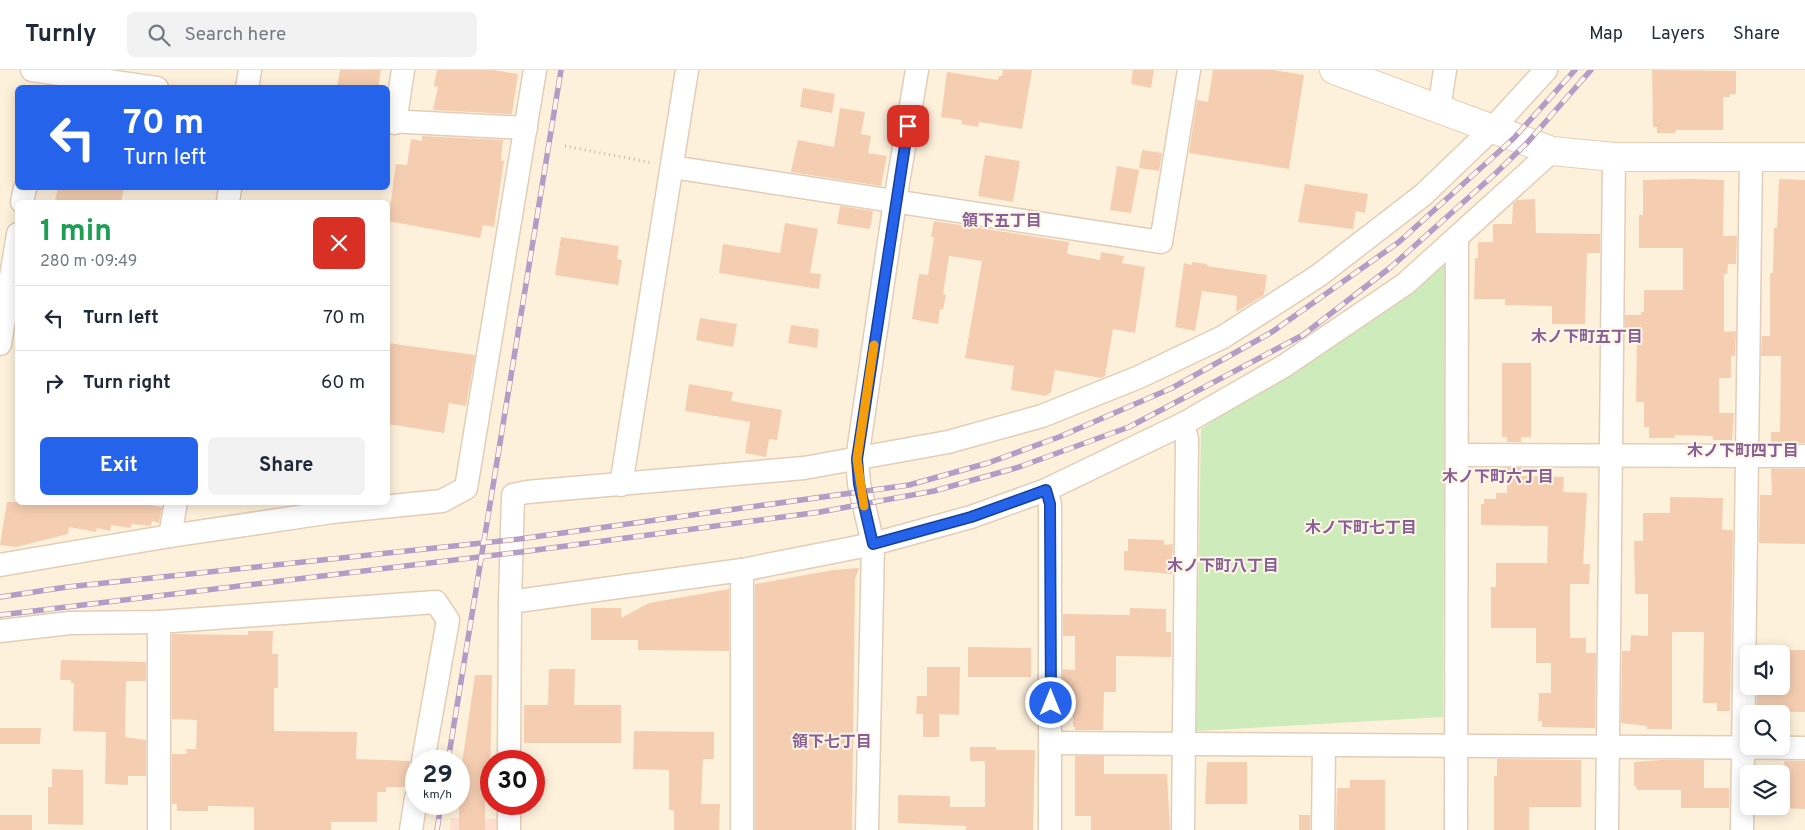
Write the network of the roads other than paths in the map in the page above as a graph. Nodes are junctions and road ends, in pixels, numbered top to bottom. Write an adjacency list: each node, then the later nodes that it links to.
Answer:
1 (250, 70): 12 (street)
2 (403, 70): 14 (street)
3 (535, 70): 15 (street)
4 (687, 70): 21 (street)
5 (917, 70): 22 (street)
6 (1189, 70): 22 (street)
7 (1334, 70): 13 (street)
8 (1446, 70): 13 (street)
9 (1546, 70): 16 (street)
10 (40, 75): 11 (street)
11 (130, 85)
12 (248, 85)
13 (1439, 109): 16 (street)
14 (391, 122): 15 (street)
15 (526, 128): 35 (street)
16 (1492, 129): 17 (street); 31 (street)
17 (1552, 151): 19 (street); 23 (street)
18 (1751, 156): 19 (street); 20 (street); 29 (street)
19 (1614, 157): 28 (street)
20 (1805, 158)
21 (672, 167): 22 (street); 32 (street)
22 (895, 201): 31 (street)
23 (1457, 238): 26 (street); 27 (street)
24 (15, 252): 25 (street)
25 (0, 344)
26 (1183, 424): 33 (street); 44 (street)
27 (1458, 455): 28 (street); 46 (street)
28 (1611, 456): 29 (street); 47 (street)
29 (1748, 456): 30 (street); 42 (street)
30 (1805, 456)
31 (857, 459): 32 (street); 36 (street)
32 (621, 485): 39 (street)
33 (1046, 490): 36 (street); 43 (street)
34 (175, 505): 35 (street)
35 (170, 536): 37 (street)
36 (873, 544): 38 (street); 60 (street)
37 (0, 565)
38 (742, 570): 39 (street); 59 (street)
39 (510, 602): 52 (street)
40 (159, 622): 41 (street); 51 (street); 56 (street)
41 (0, 631)
42 (1745, 705)
43 (1051, 743): 44 (street); 61 (street)
44 (1184, 744): 45 (street); 62 (street)
45 (1324, 745): 46 (street); 63 (street)
46 (1456, 746): 47 (street); 64 (street)
47 (1608, 747): 48 (street); 65 (street)
48 (1740, 748)
49 (1790, 748): 50 (street)
50 (1805, 748)
51 (425, 750)
52 (509, 750)
53 (1744, 755): 66 (street)
54 (413, 815): 57 (street)
55 (509, 815): 58 (street)
56 (159, 830)
57 (410, 830)
58 (509, 830)
59 (742, 830)
60 (867, 830)
61 (1050, 830)
62 (1183, 830)
63 (1323, 830)
64 (1456, 830)
65 (1607, 830)
66 (1742, 830)

